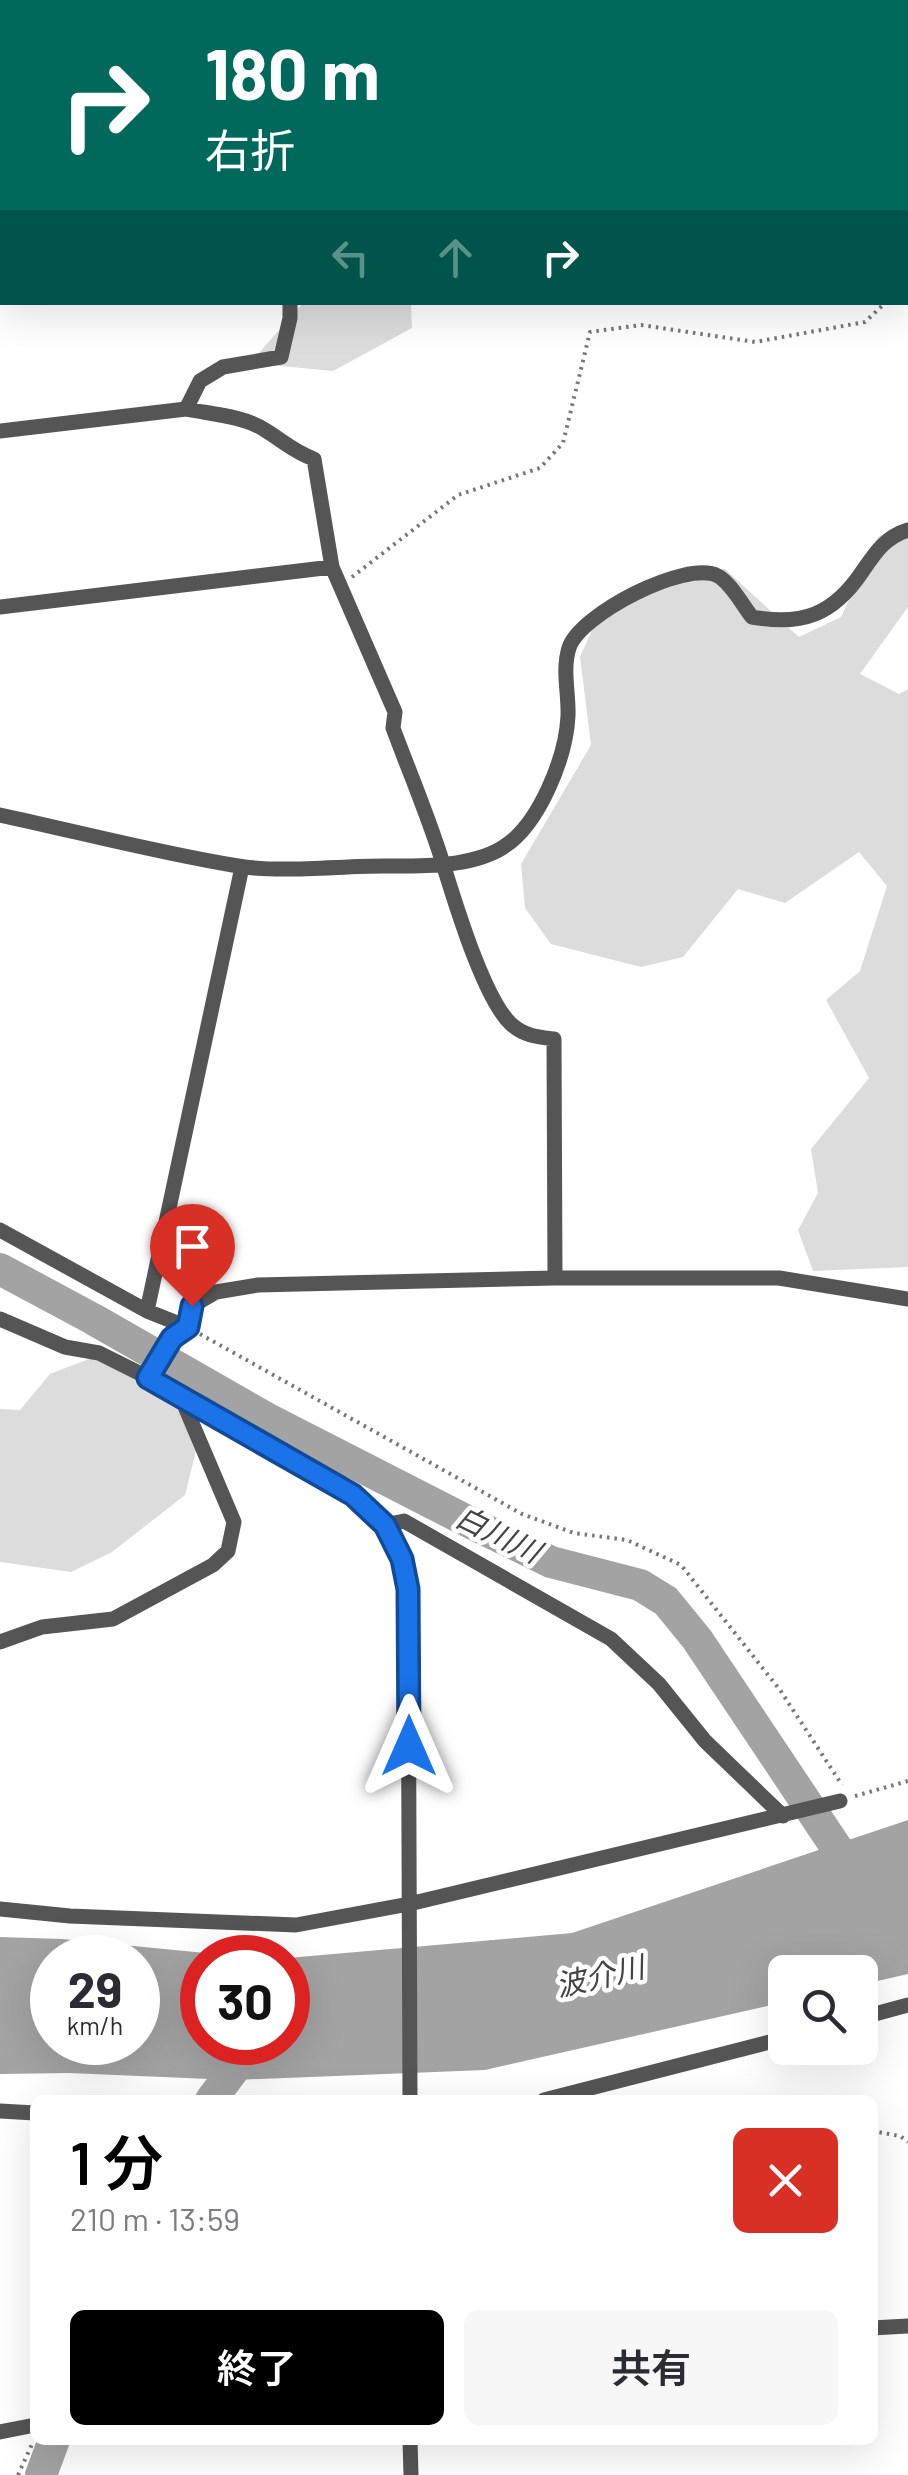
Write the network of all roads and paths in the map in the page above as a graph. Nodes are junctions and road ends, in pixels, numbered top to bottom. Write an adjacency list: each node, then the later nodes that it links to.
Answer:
1 (290, 305): 3 (street)
2 (883, 305): 7 (path)
3 (186, 410): 4 (street); 6 (street)
4 (0, 431)
5 (908, 530): 10 (street)
6 (332, 567): 7 (street); 8 (street)
7 (340, 587): 10 (street)
8 (0, 607)
9 (0, 815): 11 (street)
10 (444, 866): 11 (street); 13 (street)
11 (242, 867): 15 (street)
12 (0, 1230): 15 (street)
13 (555, 1278): 14 (street); 17 (street)
14 (908, 1299)
15 (147, 1311): 17 (street)
16 (0, 1318): 18 (street)
17 (188, 1327): 18 (street); 22 (path)
18 (152, 1372): 19 (street)
19 (184, 1396): 20 (street); 21 (street)
20 (385, 1525): 24 (street); 25 (street)
21 (0, 1642)
22 (908, 1782)
23 (840, 1801): 24 (street)
24 (783, 1816): 25 (street)
25 (409, 1904): 26 (street); 30 (street)
26 (0, 1910)
27 (908, 2006): 28 (street)
28 (878, 2014)
29 (768, 2042): 31 (street)
30 (410, 2095)
31 (563, 2095)
32 (0, 2111): 33 (street)
33 (30, 2112)
34 (878, 2133): 35 (path)
35 (908, 2142)
36 (908, 2326): 37 (street)
37 (878, 2328)
38 (30, 2426): 39 (street)
39 (0, 2432)
40 (31, 2445): 42 (path)
41 (410, 2445): 43 (street)
42 (18, 2475)
43 (411, 2475)

